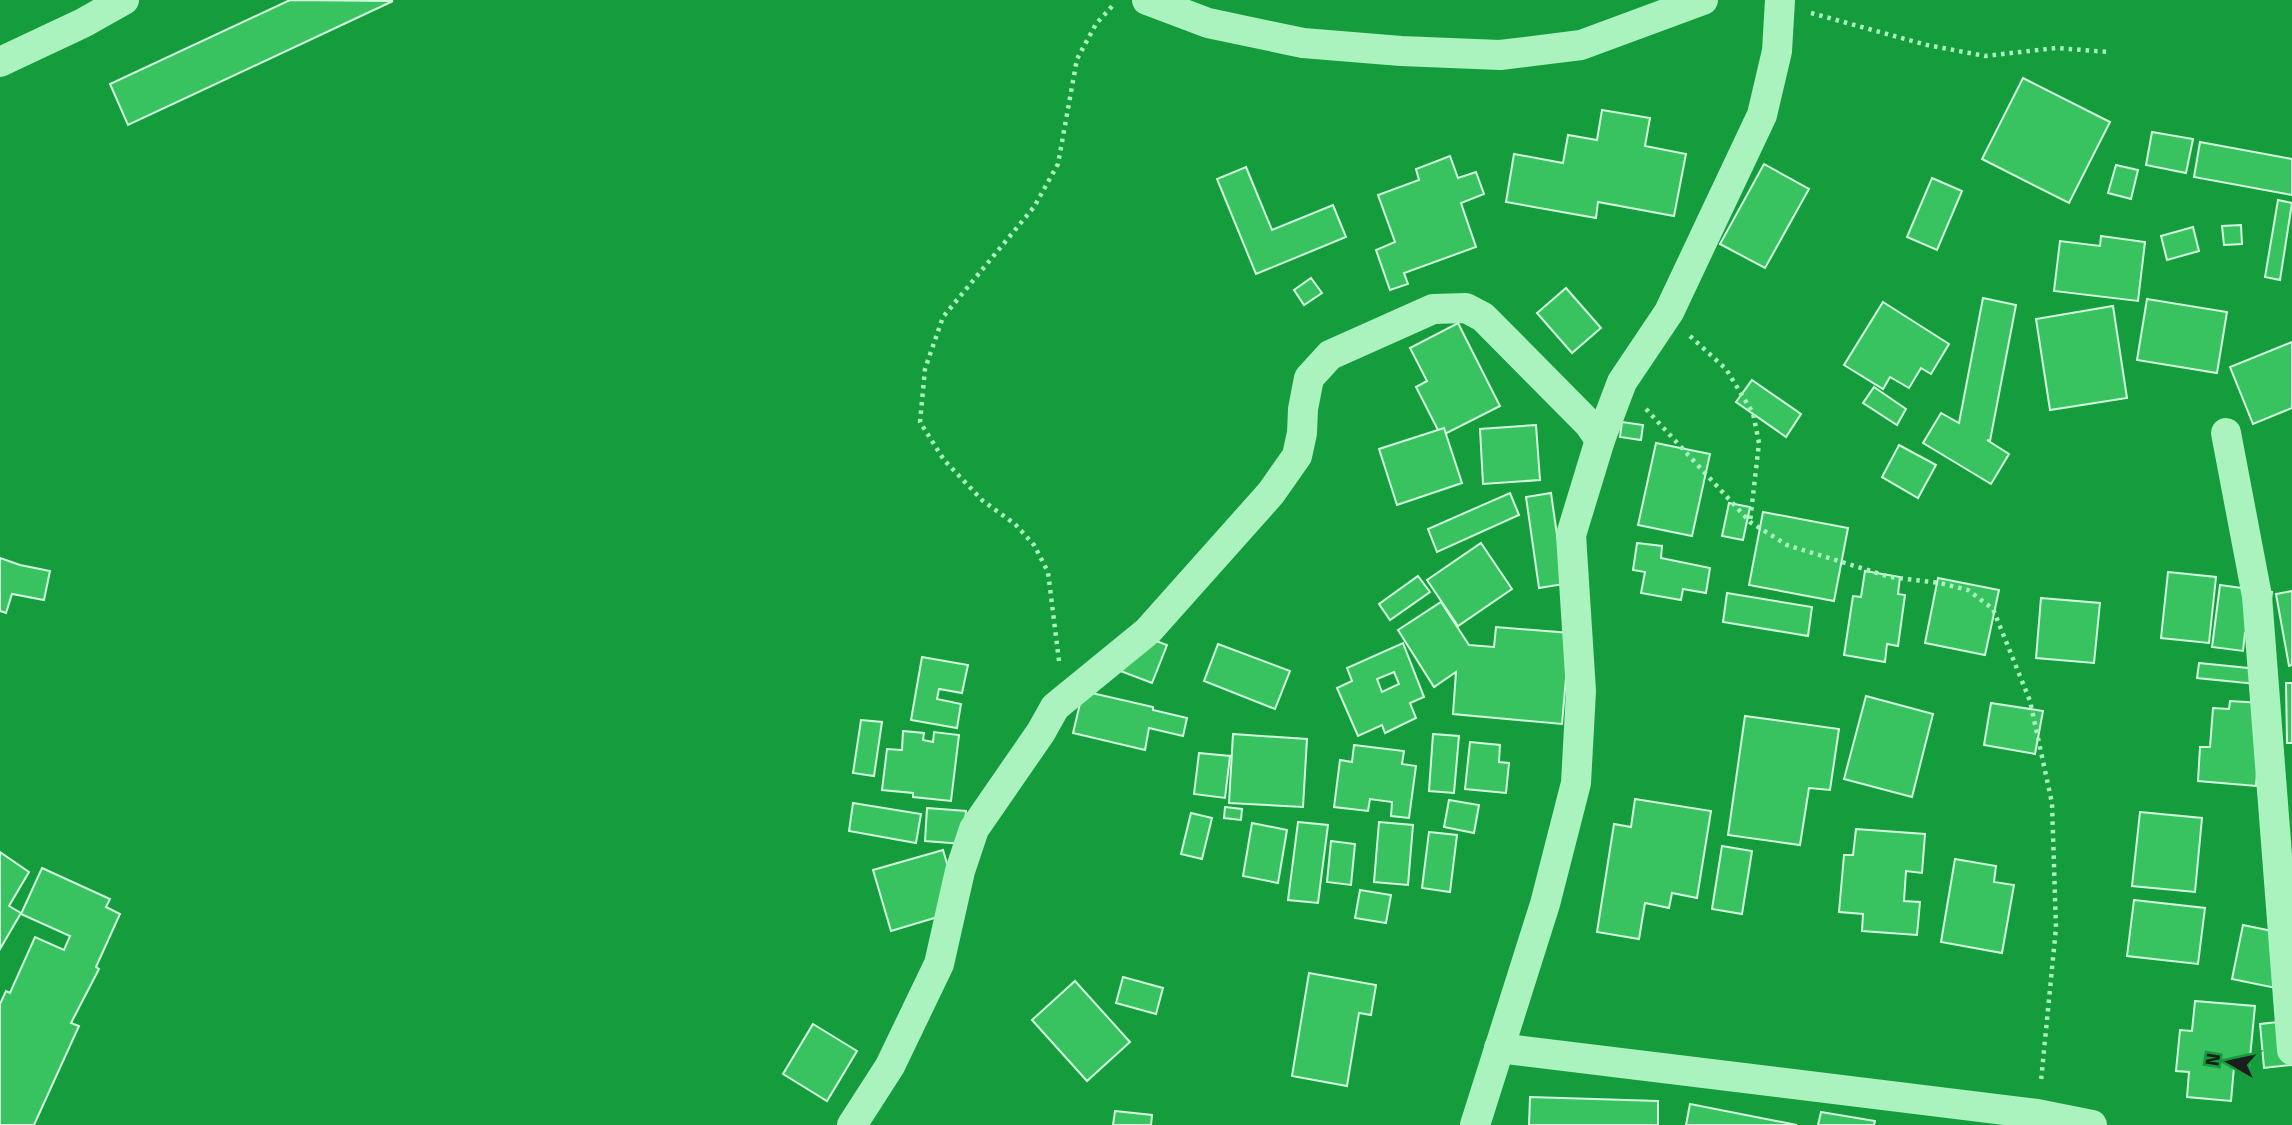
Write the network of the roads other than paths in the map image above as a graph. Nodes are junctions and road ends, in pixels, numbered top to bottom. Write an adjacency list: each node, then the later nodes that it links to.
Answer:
1 (124, 0): 5 (street)
2 (1147, 0): 3 (street)
3 (1703, 0)
4 (1780, 3): 7 (street)
5 (0, 62)
6 (2226, 433): 9 (street)
7 (1600, 440): 8 (street); 10 (street)
8 (1499, 1048): 11 (street); 12 (street)
9 (2292, 1050)
10 (852, 1125)
11 (1475, 1125)
12 (2092, 1125)

